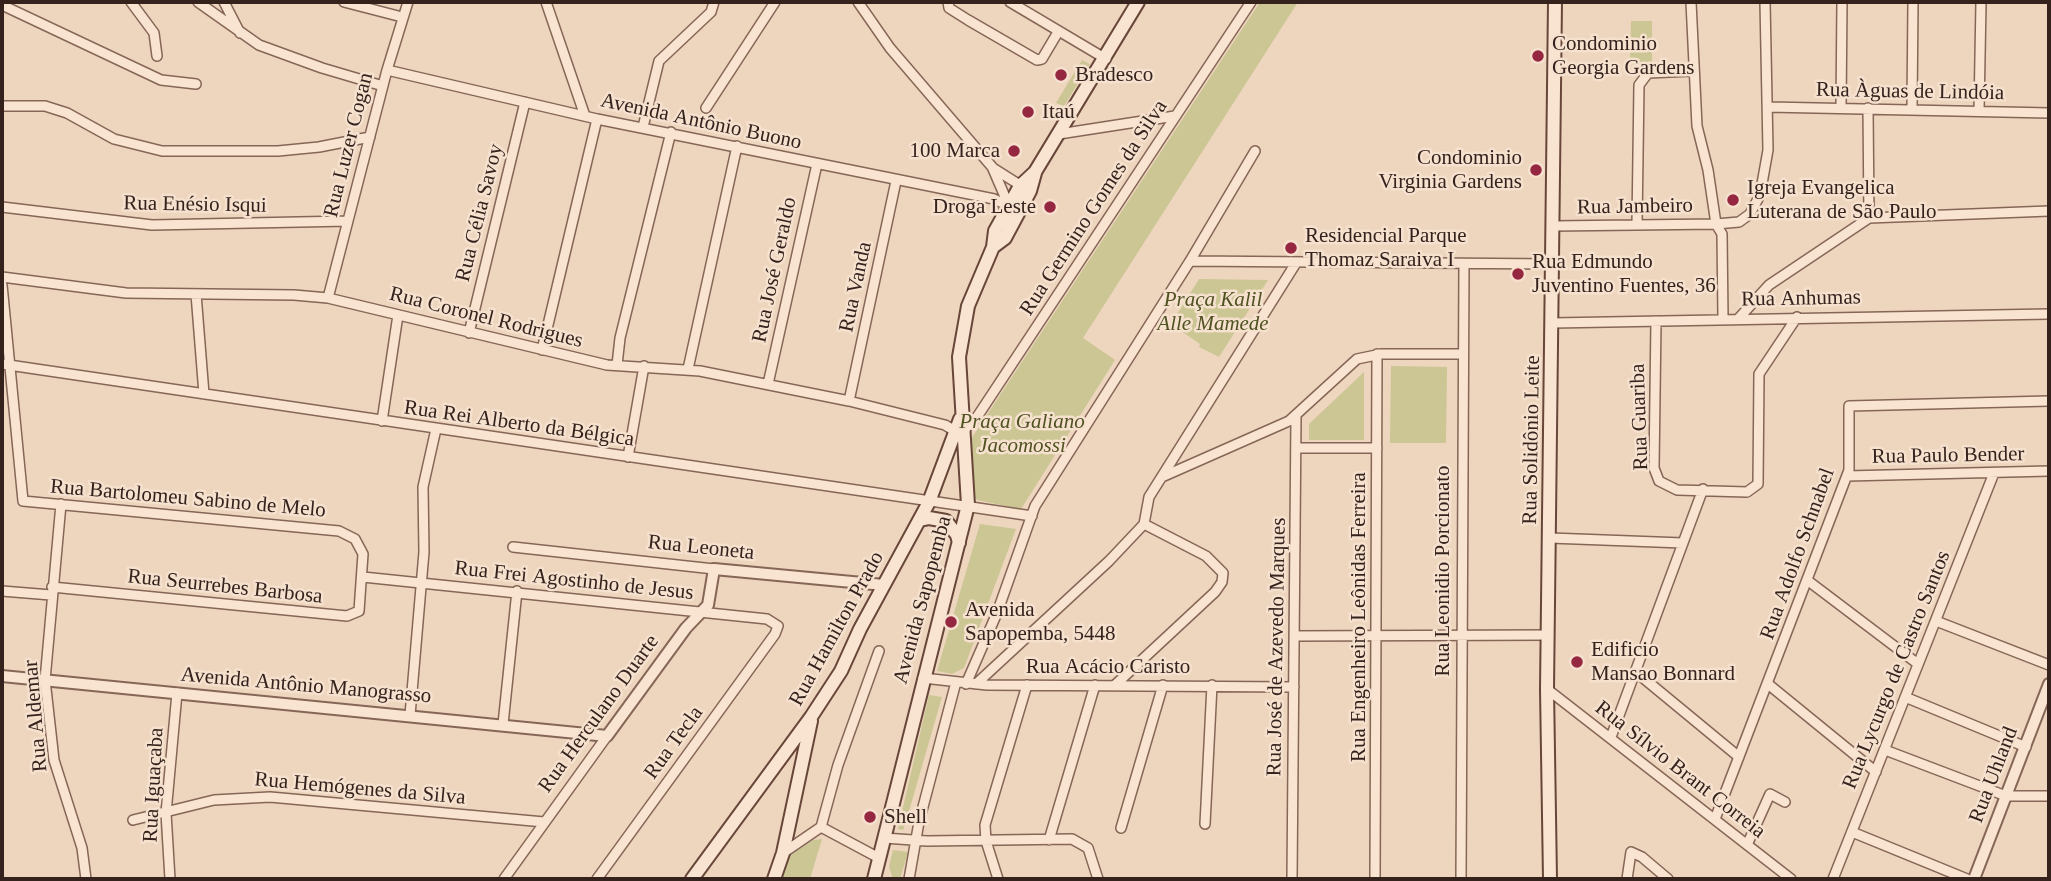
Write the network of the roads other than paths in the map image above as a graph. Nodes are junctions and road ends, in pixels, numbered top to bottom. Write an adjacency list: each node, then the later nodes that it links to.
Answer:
1 (131, 2): 24 (street)
2 (198, 2): 23 (street)
3 (224, 2): 23 (street)
4 (344, 2): 21 (street)
5 (408, 2): 21 (street, Rua Luzer Cogan)
6 (546, 2): 39 (street)
7 (714, 2): 42 (street)
8 (775, 2): 34 (street)
9 (858, 2): 49 (street)
10 (948, 2): 22 (street)
11 (1010, 2): 22 (street)
12 (1251, 2): 40 (street, Rua Germino Gomes da Silva)
13 (1555, 2): 59 (main road, Rua Solidônio Leite)
14 (1690, 2): 27 (street)
15 (1765, 2): 32 (street, Rua Jambeiro)
16 (1842, 2): 33 (street)
17 (1913, 2): 36 (street)
18 (1981, 2): 37 (street)
19 (1136, 3): 25 (main road, Avenida Sapopemba)
20 (2, 5): 28 (street)
21 (402, 17): 26 (street, Rua Luzer Cogan)
22 (1058, 32): 25 (street)
23 (241, 34): 29 (street)
24 (157, 56)
25 (1106, 59): 44 (main road, Avenida Sapopemba)
26 (387, 70): 29 (street, Rua Luzer Cogan); 30 (street, Avenida Antônio Buono)
27 (1692, 71): 57 (street); 58 (street)
28 (196, 84)
29 (383, 86): 45 (street, Rua Luzer Cogan)
30 (525, 102): 39 (street, Avenida Antônio Buono); 75 (street, Rua Célia Savoy)
31 (2, 106): 45 (street)
32 (1769, 107): 33 (street, Rua Àguas de Lindóia); 58 (street, Rua Jambeiro)
33 (1841, 107): 35 (street, Rua Àguas de Lindóia)
34 (706, 108)
35 (1868, 108): 36 (street, Rua Àguas de Lindóia); 55 (street)
36 (1912, 108): 37 (street, Rua Àguas de Lindóia)
37 (1979, 111): 38 (street, Rua Àguas de Lindóia)
38 (2049, 113)
39 (585, 116): 41 (street, Avenida Antônio Buono)
40 (1175, 116): 44 (street); 90 (street, Rua Germino Gomes da Silva)
41 (597, 119): 42 (street, Avenida Antônio Buono); 76 (street)
42 (643, 127): 43 (street, Avenida Antônio Buono)
43 (671, 132): 46 (street, Avenida Antônio Buono); 80 (street)
44 (1059, 134): 51 (main road, Avenida Sapopemba)
45 (370, 136): 56 (street, Rua Luzer Cogan)
46 (737, 146): 48 (street, Avenida Antônio Buono); 82 (street)
47 (1255, 151): 60 (street)
48 (817, 164): 50 (street, Avenida Antônio Buono); 83 (street, Rua José Geraldo)
49 (993, 168): 51 (street); 53 (street)
50 (896, 181): 53 (street, Avenida Antônio Buono); 85 (street, Rua Vanda)
51 (1025, 188): 53 (main road, Avenida Sapopemba)
52 (2, 207): 56 (street, Rua Enésio Isqui)
53 (1014, 209): 90 (main road, Avenida Sapopemba)
54 (2049, 211): 55 (street)
55 (1869, 218): 72 (street)
56 (348, 221): 67 (street, Rua Luzer Cogan)
57 (1637, 224): 58 (street, Rua Jambeiro); 59 (street, Rua Jambeiro)
58 (1716, 224): 71 (street)
59 (1554, 226): 63 (main road, Rua Solidônio Leite)
60 (1190, 261): 61 (street); 102 (street)
61 (1296, 262): 62 (street); 97 (street)
62 (1464, 264): 63 (street); 78 (street, Rua Leonidio Porcionato)
63 (1553, 264): 74 (main road, Rua Solidônio Leite)
64 (2, 277): 66 (street, Rua Coronel Rodrigues)
65 (2, 285): 79 (street)
66 (196, 294): 67 (street, Rua Coronel Rodrigues); 84 (street)
67 (328, 298): 69 (street, Rua Coronel Rodrigues)
68 (2049, 314): 70 (street, Rua Anhumas)
69 (398, 315): 75 (street, Rua Coronel Rodrigues); 88 (street)
70 (1797, 317): 72 (street, Rua Anhumas); 98 (street, Rua Guariba)
71 (1723, 318): 72 (street, Rua Anhumas); 73 (street, Rua Anhumas)
72 (1739, 318)
73 (1656, 321): 74 (street, Rua Anhumas); 98 (street, Rua Guariba)
74 (1553, 323): 105 (main road, Rua Solidônio Leite)
75 (469, 333): 76 (street, Rua Coronel Rodrigues)
76 (542, 350): 80 (street, Rua Coronel Rodrigues)
77 (1377, 354): 78 (street); 87 (street); 92 (street, Rua Engenheiro Leônidas Ferreira)
78 (1463, 354): 121 (street, Rua Leonidio Porcionato)
79 (5, 365): 84 (street, Rua Rei Alberto da Bélgica); 100 (street, Rua Bartolomeu Sabino de Melo)
80 (617, 365): 81 (street, Rua Coronel Rodrigues)
81 (644, 366): 82 (street, Rua Coronel Rodrigues); 93 (street)
82 (688, 369): 83 (street, Rua Coronel Rodrigues)
83 (768, 384): 85 (street, Rua Coronel Rodrigues)
84 (204, 394): 88 (street, Rua Rei Alberto da Bélgica)
85 (849, 401): 90 (street, Rua Coronel Rodrigues)
86 (2049, 401): 96 (street, Rua Adolfo Schnabel)
87 (1296, 416): 91 (street, Rua José de Azevedo Marques); 97 (street)
88 (382, 421): 89 (street, Rua Rei Alberto da Bélgica)
89 (436, 429): 93 (street, Rua Rei Alberto da Bélgica); 112 (street)
90 (962, 435): 99 (main road, Rua Hamilton Prado); 101 (main road, Avenida Sapopemba)
91 (1296, 448): 92 (street); 123 (street, Rua José de Azevedo Marques)
92 (1377, 448): 120 (street, Rua Engenheiro Leônidas Ferreira)
93 (628, 457): 99 (street, Rua Rei Alberto da Bélgica)
94 (2049, 471): 95 (street, Rua Paulo Bender)
95 (1994, 473): 96 (street, Rua Paulo Bender); 118 (street, Rua Lycurgo de Castro Santos)
96 (1847, 476): 111 (street, Rua Adolfo Schnabel)
97 (1160, 478): 104 (street)
98 (1703, 489): 107 (street)
99 (929, 502): 101 (street, Rua Rei Alberto da Bélgica); 103 (main road, Rua Hamilton Prado)
100 (61, 503): 110 (street, Rua Bartolomeu Sabino de Melo); 115 (street, Rua Aldemar)
101 (968, 505): 102 (street, Rua Rei Alberto da Bélgica); 106 (main road, Avenida Sapopemba)
102 (1032, 516): 132 (street)
103 (920, 520): 106 (main road); 113 (main road, Rua Hamilton Prado)
104 (1144, 524): 132 (street); 137 (street)
105 (1550, 538): 107 (street); 122 (main road, Rua Solidônio Leite)
106 (959, 543): 129 (main road, Avenida Sapopemba)
107 (1683, 543): 127 (street)
108 (513, 547): 109 (street, Rua Leoneta)
109 (715, 569): 113 (street, Rua Leoneta); 117 (street, Rua Herculano Duarte)
110 (363, 577): 112 (street, Rua Frei Agostinho de Jesus); 115 (street, Rua Seurrebes Barbosa)
111 (1807, 580): 125 (street); 133 (street, Rua Adolfo Schnabel)
112 (422, 583): 116 (street, Rua Frei Agostinho de Jesus); 144 (street)
113 (884, 584): 145 (main road, Rua Hamilton Prado)
114 (2, 591): 115 (street)
115 (51, 591): 130 (street, Rua Aldemar)
116 (517, 591): 117 (street, Rua Frei Agostinho de Jesus); 146 (street)
117 (702, 611): 119 (street, Rua Frei Agostinho de Jesus); 147 (street, Rua Herculano Duarte)
118 (1936, 621): 125 (street, Rua Lycurgo de Castro Santos); 126 (street)
119 (778, 626): 174 (street, Rua Tecla)
120 (1377, 635): 121 (street); 123 (street); 182 (street, Rua Engenheiro Leônidas Ferreira)
121 (1460, 635): 122 (street); 183 (street, Rua Leonidio Porcionato)
122 (1548, 635): 141 (main road, Rua Solidônio Leite)
123 (1294, 636): 140 (street, Rua José de Azevedo Marques)
124 (879, 651): 161 (street)
125 (1918, 664): 143 (street, Rua Lycurgo de Castro Santos)
126 (2049, 665)
127 (1636, 672): 148 (street); 151 (street)
128 (2, 676): 130 (street, Avenida Antônio Manograsso)
129 (923, 678): 131 (street, Rua Acácio Caristo); 164 (main road, Avenida Sapopemba)
130 (45, 680): 142 (street, Avenida Antônio Manograsso); 171 (street, Rua Aldemar)
131 (956, 682): 132 (street, Rua Acácio Caristo); 166 (street)
132 (971, 684): 135 (street, Rua Acácio Caristo)
133 (1768, 684): 151 (street, Rua Adolfo Schnabel); 152 (street)
134 (2049, 684): 149 (street, Rua Uhland)
135 (1027, 685): 136 (street, Rua Acácio Caristo); 167 (street)
136 (1095, 685): 137 (street, Rua Acácio Caristo); 165 (street)
137 (1115, 685): 138 (street, Rua Acácio Caristo)
138 (1163, 685): 139 (street, Rua Acácio Caristo); 162 (street)
139 (1212, 685): 140 (street, Rua Acácio Caristo); 160 (street)
140 (1294, 687): 181 (street, Rua José de Azevedo Marques)
141 (1547, 689): 148 (street, Rua Sílvio Brant Correia); 184 (main road, Rua Solidônio Leite)
142 (177, 693): 144 (street, Avenida Antônio Manograsso); 156 (street, Rua Iguaçaba)
143 (1905, 697): 149 (street); 150 (street, Rua Lycurgo de Castro Santos)
144 (410, 715): 146 (street, Avenida Antônio Manograsso)
145 (811, 717): 169 (main road); 175 (main road, Rua Hamilton Prado)
146 (503, 724): 147 (street, Avenida Antônio Manograsso)
147 (607, 736): 159 (street, Rua Herculano Duarte)
148 (1611, 737): 157 (street, Rua Sílvio Brant Correia)
149 (2025, 747): 153 (street, Rua Uhland)
150 (1885, 750): 152 (street, Rua Lycurgo de Castro Santos); 153 (street)
151 (1739, 757): 157 (street, Rua Adolfo Schnabel)
152 (1875, 772): 163 (street, Rua Lycurgo de Castro Santos)
153 (2006, 796): 154 (street); 190 (street, Rua Uhland)
154 (2049, 796)
155 (1786, 802): 168 (street)
156 (166, 813): 158 (street, Rua Hemógenes da Silva); 159 (street, Rua Hemógenes da Silva); 172 (street, Rua Iguaçaba)
157 (1715, 819): 168 (street, Rua Sílvio Brant Correia)
158 (133, 820)
159 (544, 822): 173 (street, Rua Herculano Duarte)
160 (1205, 824)
161 (821, 827): 169 (street); 170 (street)
162 (1121, 828)
163 (1852, 832): 188 (street, Rua Lycurgo de Castro Santos); 189 (street)
164 (884, 838): 166 (street); 170 (main road, Avenida Sapopemba)
165 (1049, 840): 167 (street); 180 (street)
166 (917, 841): 167 (street); 178 (street)
167 (986, 841): 179 (street)
168 (1747, 845): 187 (street, Rua Sílvio Brant Correia)
169 (783, 853): 176 (main road)
170 (879, 858): 177 (main road, Avenida Sapopemba)
171 (86, 879)
172 (170, 879)
173 (504, 879)
174 (597, 879)
175 (692, 879)
176 (774, 879)
177 (874, 879)
178 (909, 879)
179 (998, 879)
180 (1098, 879)
181 (1292, 879)
182 (1375, 879)
183 (1461, 879)
184 (1550, 879)
185 (1627, 879): 186 (street)
186 (1668, 879)
187 (1791, 879)
188 (1833, 879)
189 (1967, 879)
190 (1974, 879)

